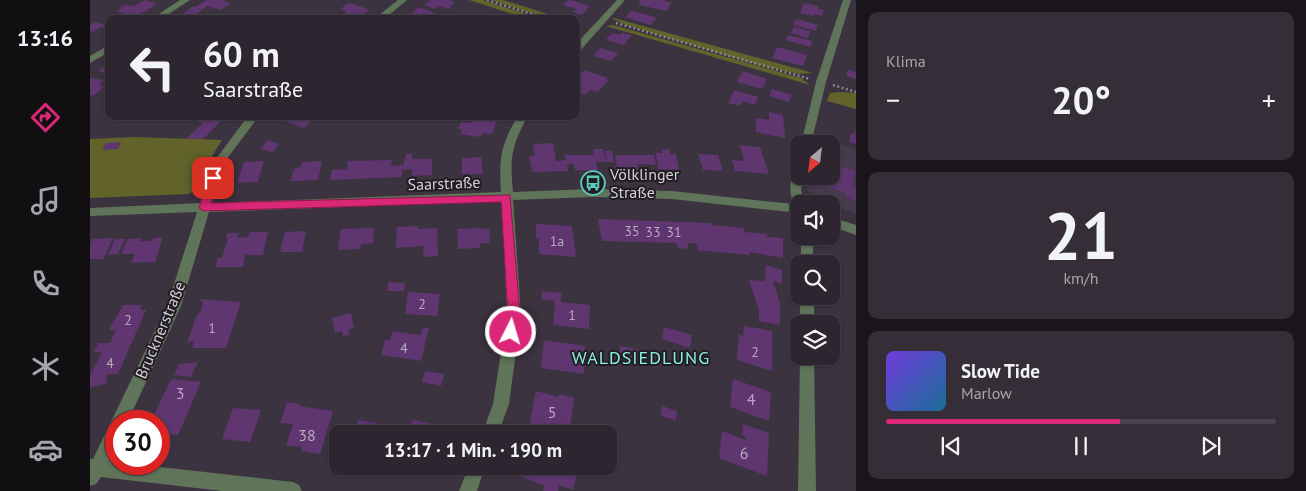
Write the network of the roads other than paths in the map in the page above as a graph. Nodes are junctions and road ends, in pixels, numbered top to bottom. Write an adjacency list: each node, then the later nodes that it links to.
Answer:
1 (186, 0): 5 (street)
2 (403, 0): 6 (street)
3 (621, 0): 7 (street)
4 (848, 0): 12 (street)
5 (162, 15)
6 (383, 15)
7 (580, 45)
8 (105, 51): 9 (street)
9 (90, 60)
10 (251, 120): 14 (street, Brucknerstraße)
11 (521, 120): 13 (street)
12 (808, 135)
13 (506, 198): 14 (street, Saarstraße); 15 (street, Saarstraße); 21 (street)
14 (204, 208): 16 (street, Saarstraße); 20 (street, Brucknerstraße)
15 (790, 208)
16 (90, 212)
17 (840, 224): 18 (street)
18 (856, 230)
19 (808, 365): 27 (street)
20 (125, 410)
21 (493, 425)
22 (105, 449): 23 (street)
23 (93, 471): 25 (street)
24 (474, 475): 26 (street)
25 (293, 491)
26 (468, 491)
27 (807, 491)

